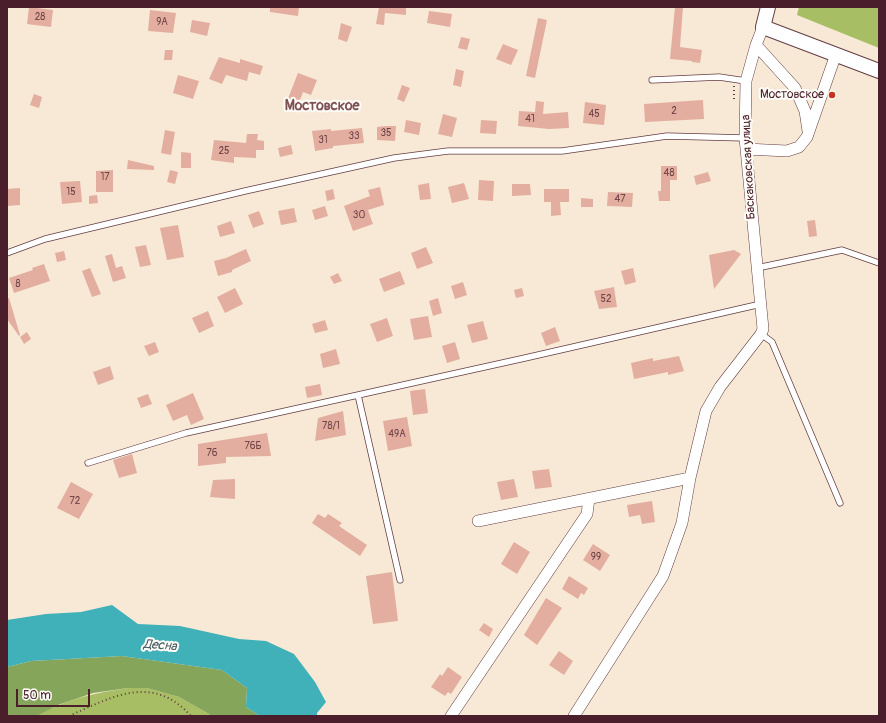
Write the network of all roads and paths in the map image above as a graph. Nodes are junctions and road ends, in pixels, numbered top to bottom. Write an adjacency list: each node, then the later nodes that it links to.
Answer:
1 (768, 7): 2 (street, Баскаковская улица)
2 (764, 27): 3 (street, Баскаковская улица); 4 (street)
3 (756, 45): 7 (street, Баскаковская улица); 8 (street)
4 (836, 54): 5 (street); 8 (street)
5 (879, 71)
6 (652, 80): 7 (lane)
7 (746, 81): 9 (street, Баскаковская улица)
8 (808, 133): 9 (street)
9 (746, 143): 10 (lane); 12 (street, Баскаковская улица)
10 (7, 253)
11 (879, 263): 12 (lane)
12 (757, 268): 13 (street, Баскаковская улица)
13 (761, 304): 14 (street, Баскаковская улица); 15 (lane)
14 (762, 332): 17 (street); 19 (lane)
15 (358, 395): 16 (lane); 21 (lane)
16 (88, 463)
17 (690, 478): 18 (street); 25 (street)
18 (589, 498): 20 (street); 24 (street)
19 (840, 503)
20 (478, 521)
21 (400, 580)
22 (69, 716): 23 (path)
23 (191, 716)
24 (451, 716)
25 (574, 716)

